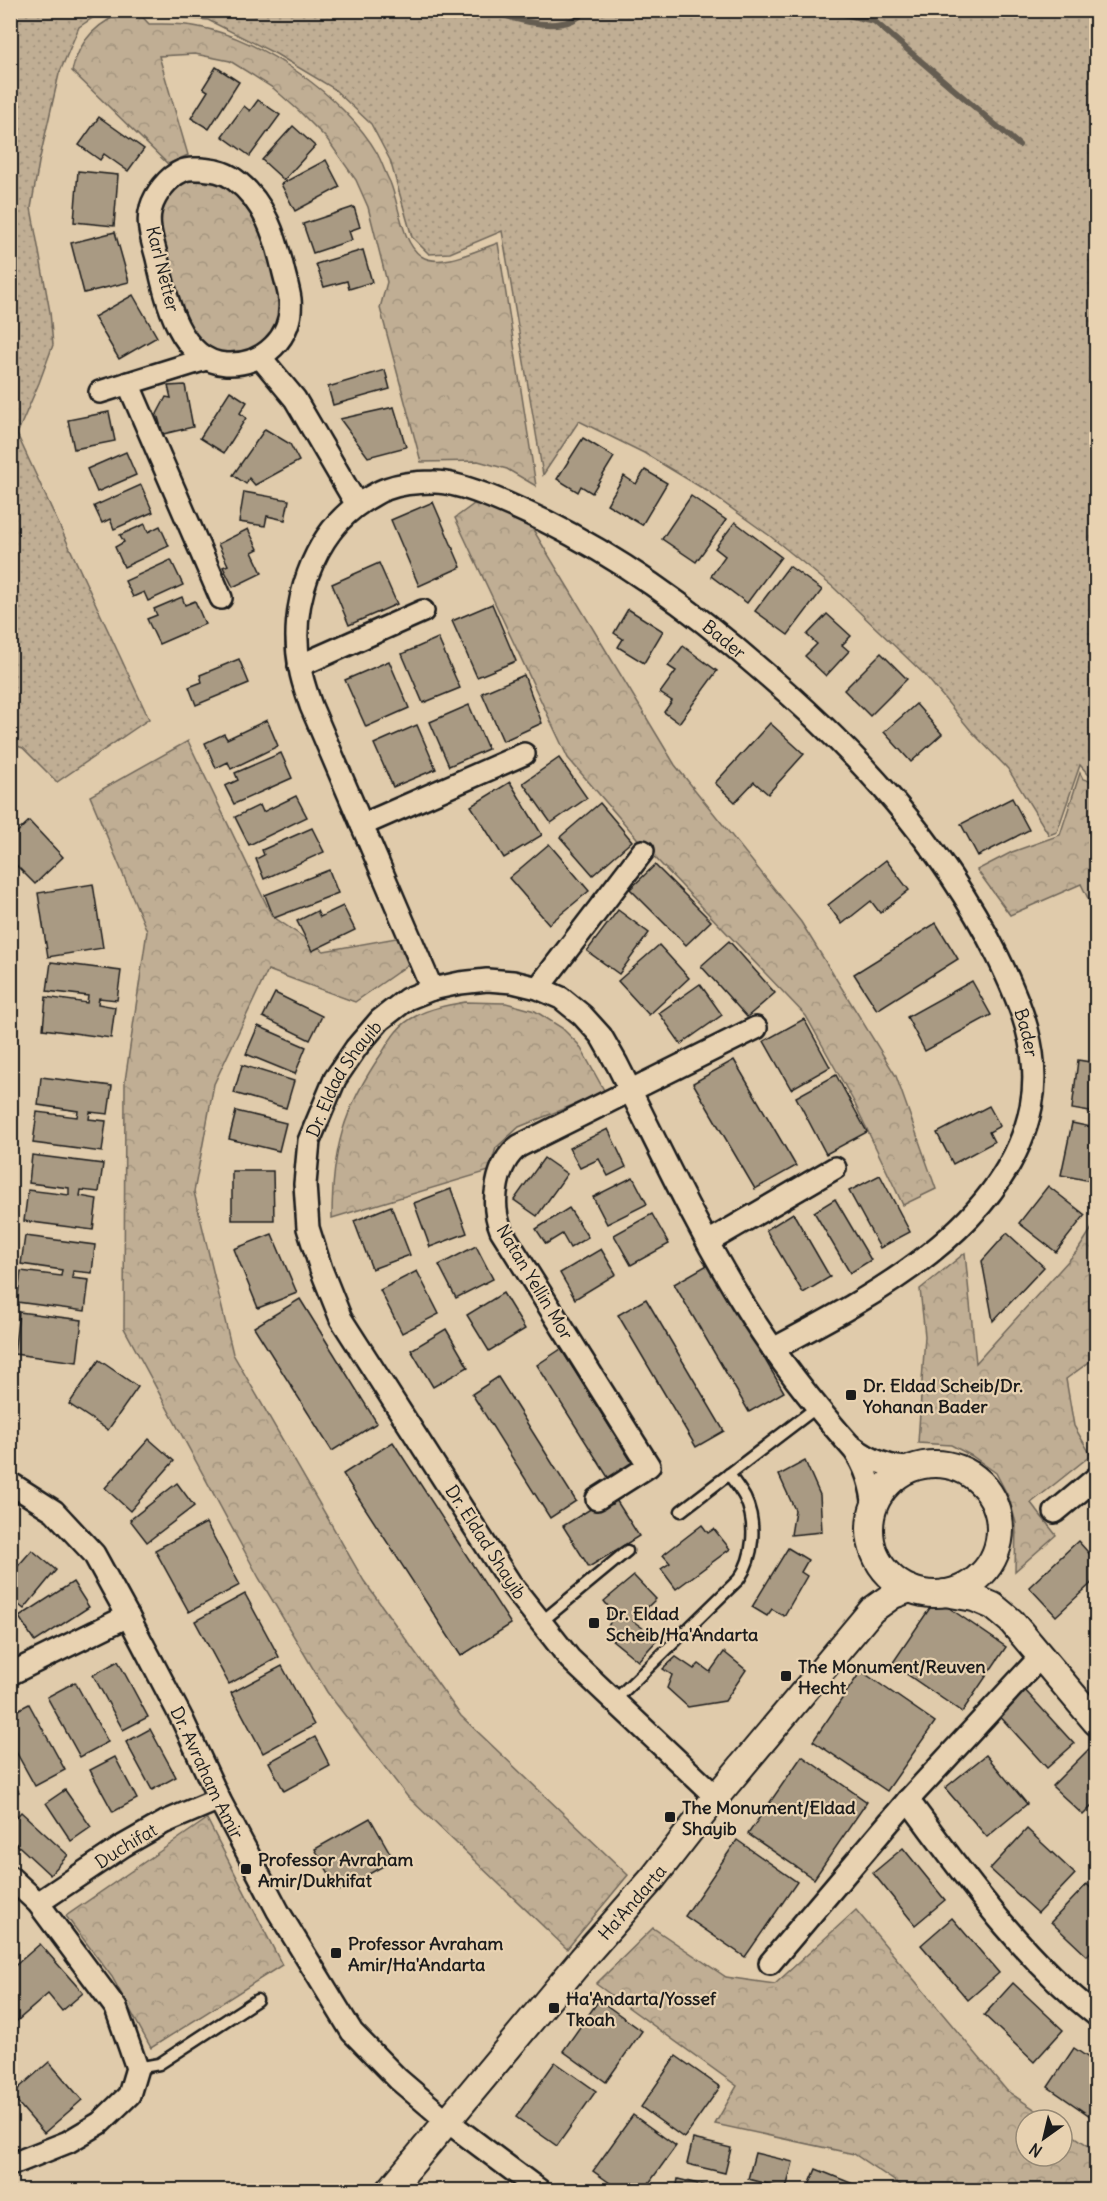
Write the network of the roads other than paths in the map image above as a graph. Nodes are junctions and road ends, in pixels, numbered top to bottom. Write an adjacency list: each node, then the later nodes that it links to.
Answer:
1 (261, 357): 2 (street); 2 (street, Karl Netter); 5 (street)
2 (206, 359): 3 (street)
3 (128, 383): 4 (street); 6 (street)
4 (100, 392)
5 (357, 506): 8 (street, Bader); 18 (street, Bader)
6 (221, 598)
7 (423, 611): 8 (street)
8 (299, 666): 10 (street, Bader)
9 (524, 754): 10 (street)
10 (362, 825): 13 (street, Bader)
11 (643, 850): 12 (street)
12 (538, 988): 13 (street, Dr. Eldad Shayib); 15 (street, Dr. Eldad Shayib)
13 (432, 989): 37 (street, Dr. Eldad Shayib)
14 (756, 1028): 15 (street)
15 (631, 1091): 17 (street, Dr. Eldad Shayib); 25 (street, Natan Yellin Mor)
16 (835, 1168): 17 (street)
17 (708, 1242): 18 (street, Dr. Eldad Shayib)
18 (773, 1349): 19 (street, Dr. Eldad Shayib)
19 (817, 1407): 20 (street, Dr. Eldad Shayib); 22 (lane)
20 (848, 1443): 21 (street, Dr. Eldad Shayib); 26 (street)
21 (912, 1468): 26 (street); 30 (street)
22 (729, 1474): 27 (lane); 40 (lane)
23 (1096, 1478): 28 (street)
24 (10, 1483): 35 (street, Dr. Avraham Amir)
25 (597, 1499)
26 (874, 1509): 31 (street)
27 (681, 1511)
28 (1054, 1512)
29 (627, 1551): 37 (lane)
30 (994, 1557): 33 (street); 36 (street)
31 (882, 1567): 32 (street); 34 (street, Ha'Andarta)
32 (910, 1589): 33 (street); 34 (street, Ha'Andarta)
33 (945, 1593): 36 (street)
34 (872, 1610): 42 (street, Ha'Andarta)
35 (128, 1616): 39 (street); 43 (street, Dr. Avraham Amir)
36 (1011, 1621): 38 (street)
37 (540, 1623): 40 (street, Dr. Eldad Shayib)
38 (1041, 1656): 41 (street); 44 (street)
39 (12, 1671)
40 (614, 1701): 42 (street, Dr. Eldad Shayib)
41 (1095, 1717)
42 (716, 1797): 51 (street, Ha'Andarta)
43 (219, 1799): 46 (street, Duchifat); 51 (street, Dr. Avraham Amir)
44 (908, 1800): 47 (street); 49 (street)
45 (10, 1876): 46 (street)
46 (38, 1903): 50 (street)
47 (770, 1963)
48 (257, 2000): 50 (lane)
49 (1096, 2015)
50 (137, 2068): 52 (street)
51 (447, 2121): 53 (street, Ha'Andarta); 54 (street, Dr. Avraham Amir)
52 (10, 2165)
53 (390, 2190)
54 (540, 2190)

